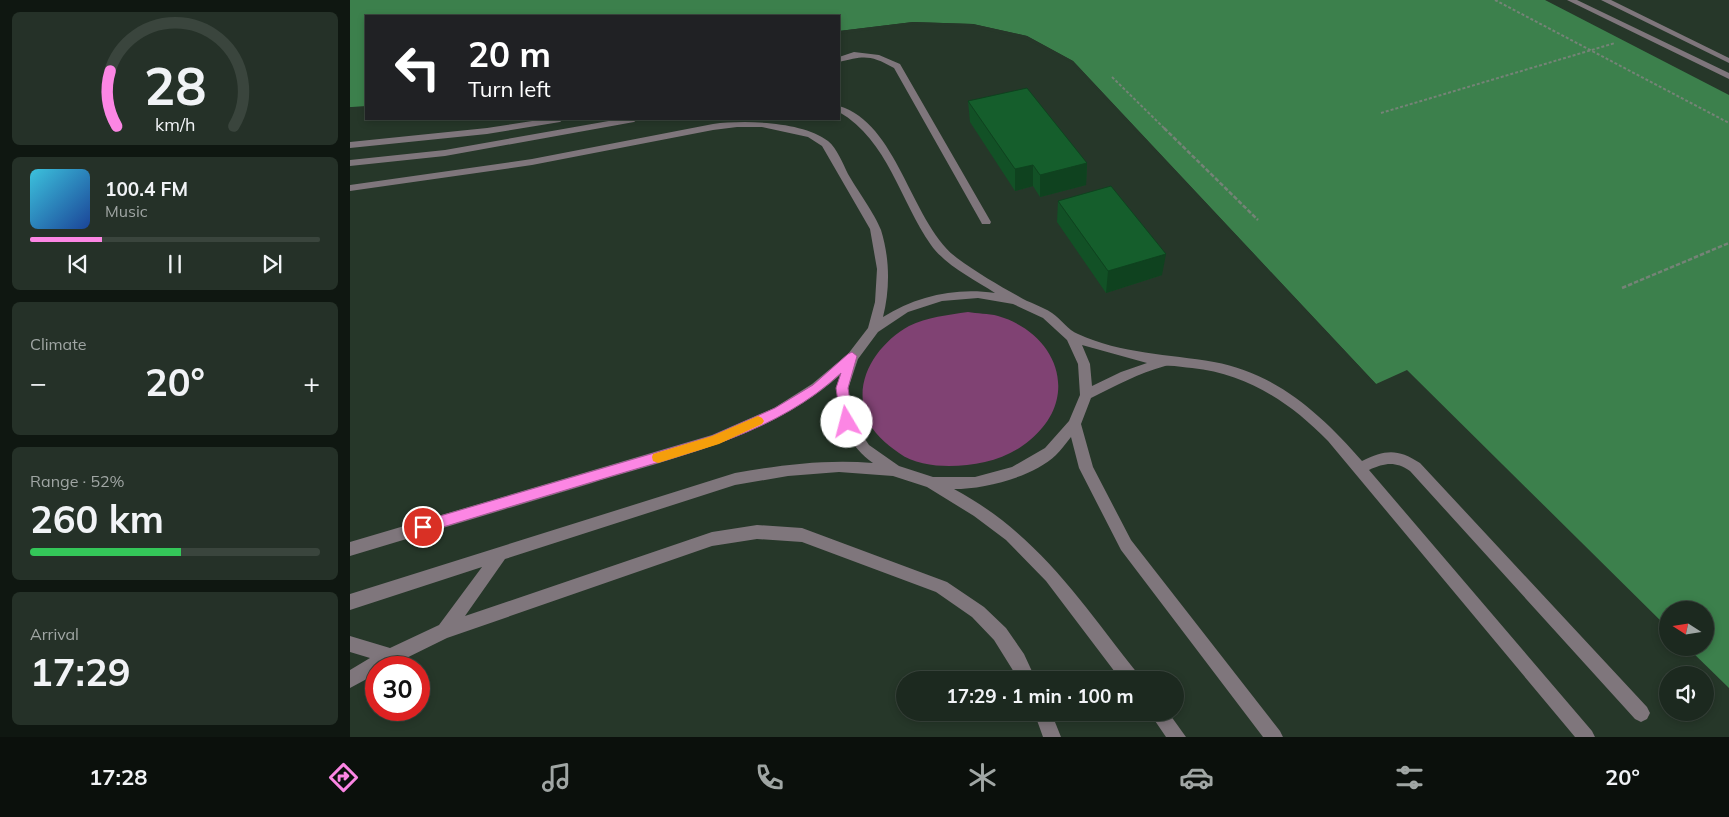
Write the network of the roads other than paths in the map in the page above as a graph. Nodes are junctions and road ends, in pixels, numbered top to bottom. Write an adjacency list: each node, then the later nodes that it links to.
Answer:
1 (1571, 0): 5 (street)
2 (1605, 0): 4 (street)
3 (840, 60): 12 (street)
4 (1729, 61)
5 (1729, 76)
6 (840, 110): 13 (street)
7 (554, 120): 9 (street)
8 (628, 120): 10 (street)
9 (350, 145)
10 (350, 163)
11 (350, 188): 14 (street)
12 (986, 222)
13 (1015, 300): 14 (street); 15 (street)
14 (874, 329): 16 (street)
15 (1072, 337): 17 (street); 18 (street)
16 (852, 356): 21 (street); 23 (street)
17 (1168, 362): 18 (street); 20 (street)
18 (1086, 395): 19 (street)
19 (1074, 424): 22 (street); 38 (street)
20 (1360, 468): 33 (street); 39 (street)
21 (894, 470): 22 (street); 24 (street)
22 (922, 479): 31 (street)
23 (350, 549)
24 (500, 554): 25 (street); 26 (street)
25 (350, 602)
26 (445, 631): 28 (street); 30 (street)
27 (350, 644): 28 (street)
28 (390, 656)
29 (365, 671): 32 (street)
30 (1024, 671)
31 (1125, 671)
32 (350, 680)
33 (1641, 713)
34 (1046, 721): 36 (street)
35 (1164, 721): 37 (street)
36 (1052, 737)
37 (1177, 737)
38 (1274, 737)
39 (1586, 737)

